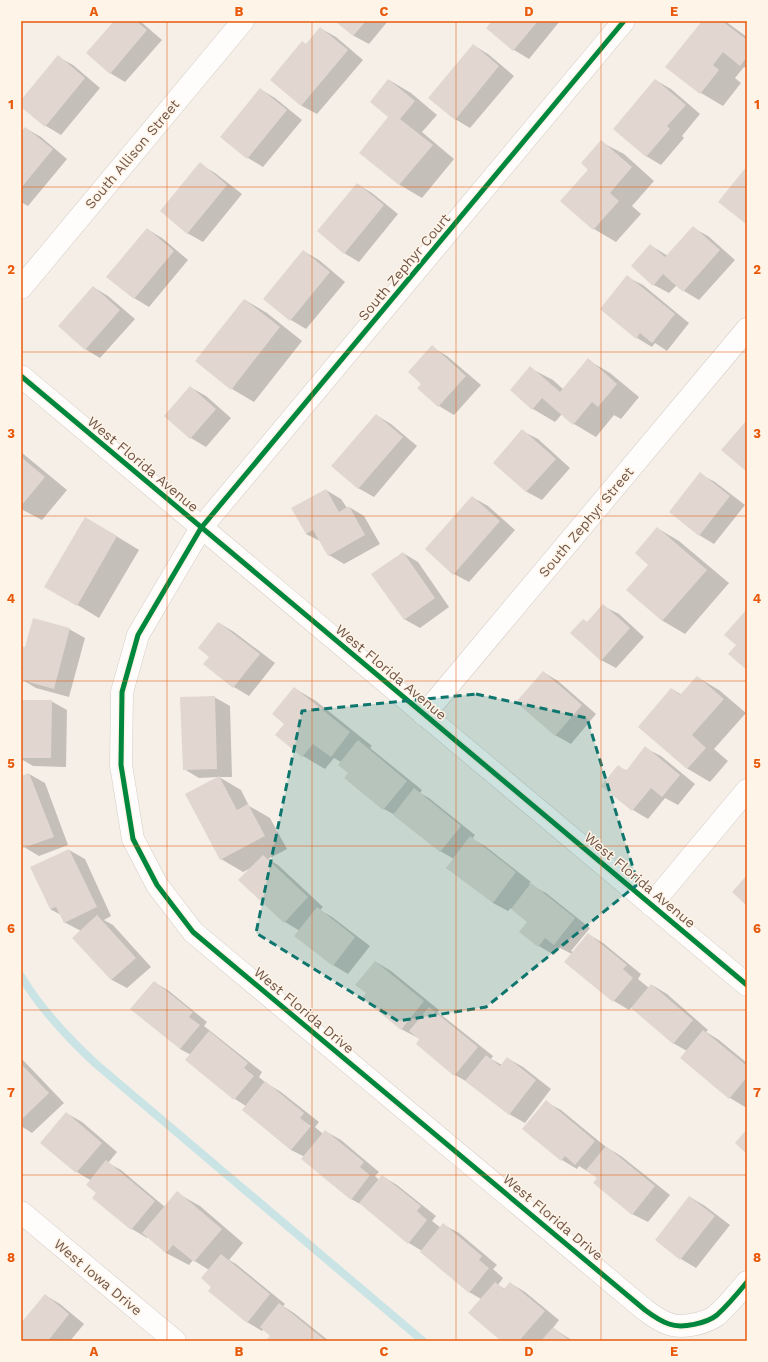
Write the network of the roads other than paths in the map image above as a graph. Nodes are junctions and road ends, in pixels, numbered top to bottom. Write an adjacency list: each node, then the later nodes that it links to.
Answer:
1 (243, 21): 3 (street, South Allison Street)
2 (624, 21): 6 (street, South Zephyr Court)
3 (21, 288)
4 (747, 329): 7 (street, South Zephyr Street)
5 (21, 376): 6 (street, West Florida Avenue)
6 (201, 528): 7 (street, West Florida Avenue); 12 (street, West Florida Drive)
7 (424, 715): 9 (street, West Florida Avenue)
8 (747, 790): 9 (street)
9 (651, 906): 10 (street, West Florida Avenue)
10 (747, 985)
11 (21, 1213): 13 (street, West Iowa Drive)
12 (747, 1282)
13 (175, 1341)

